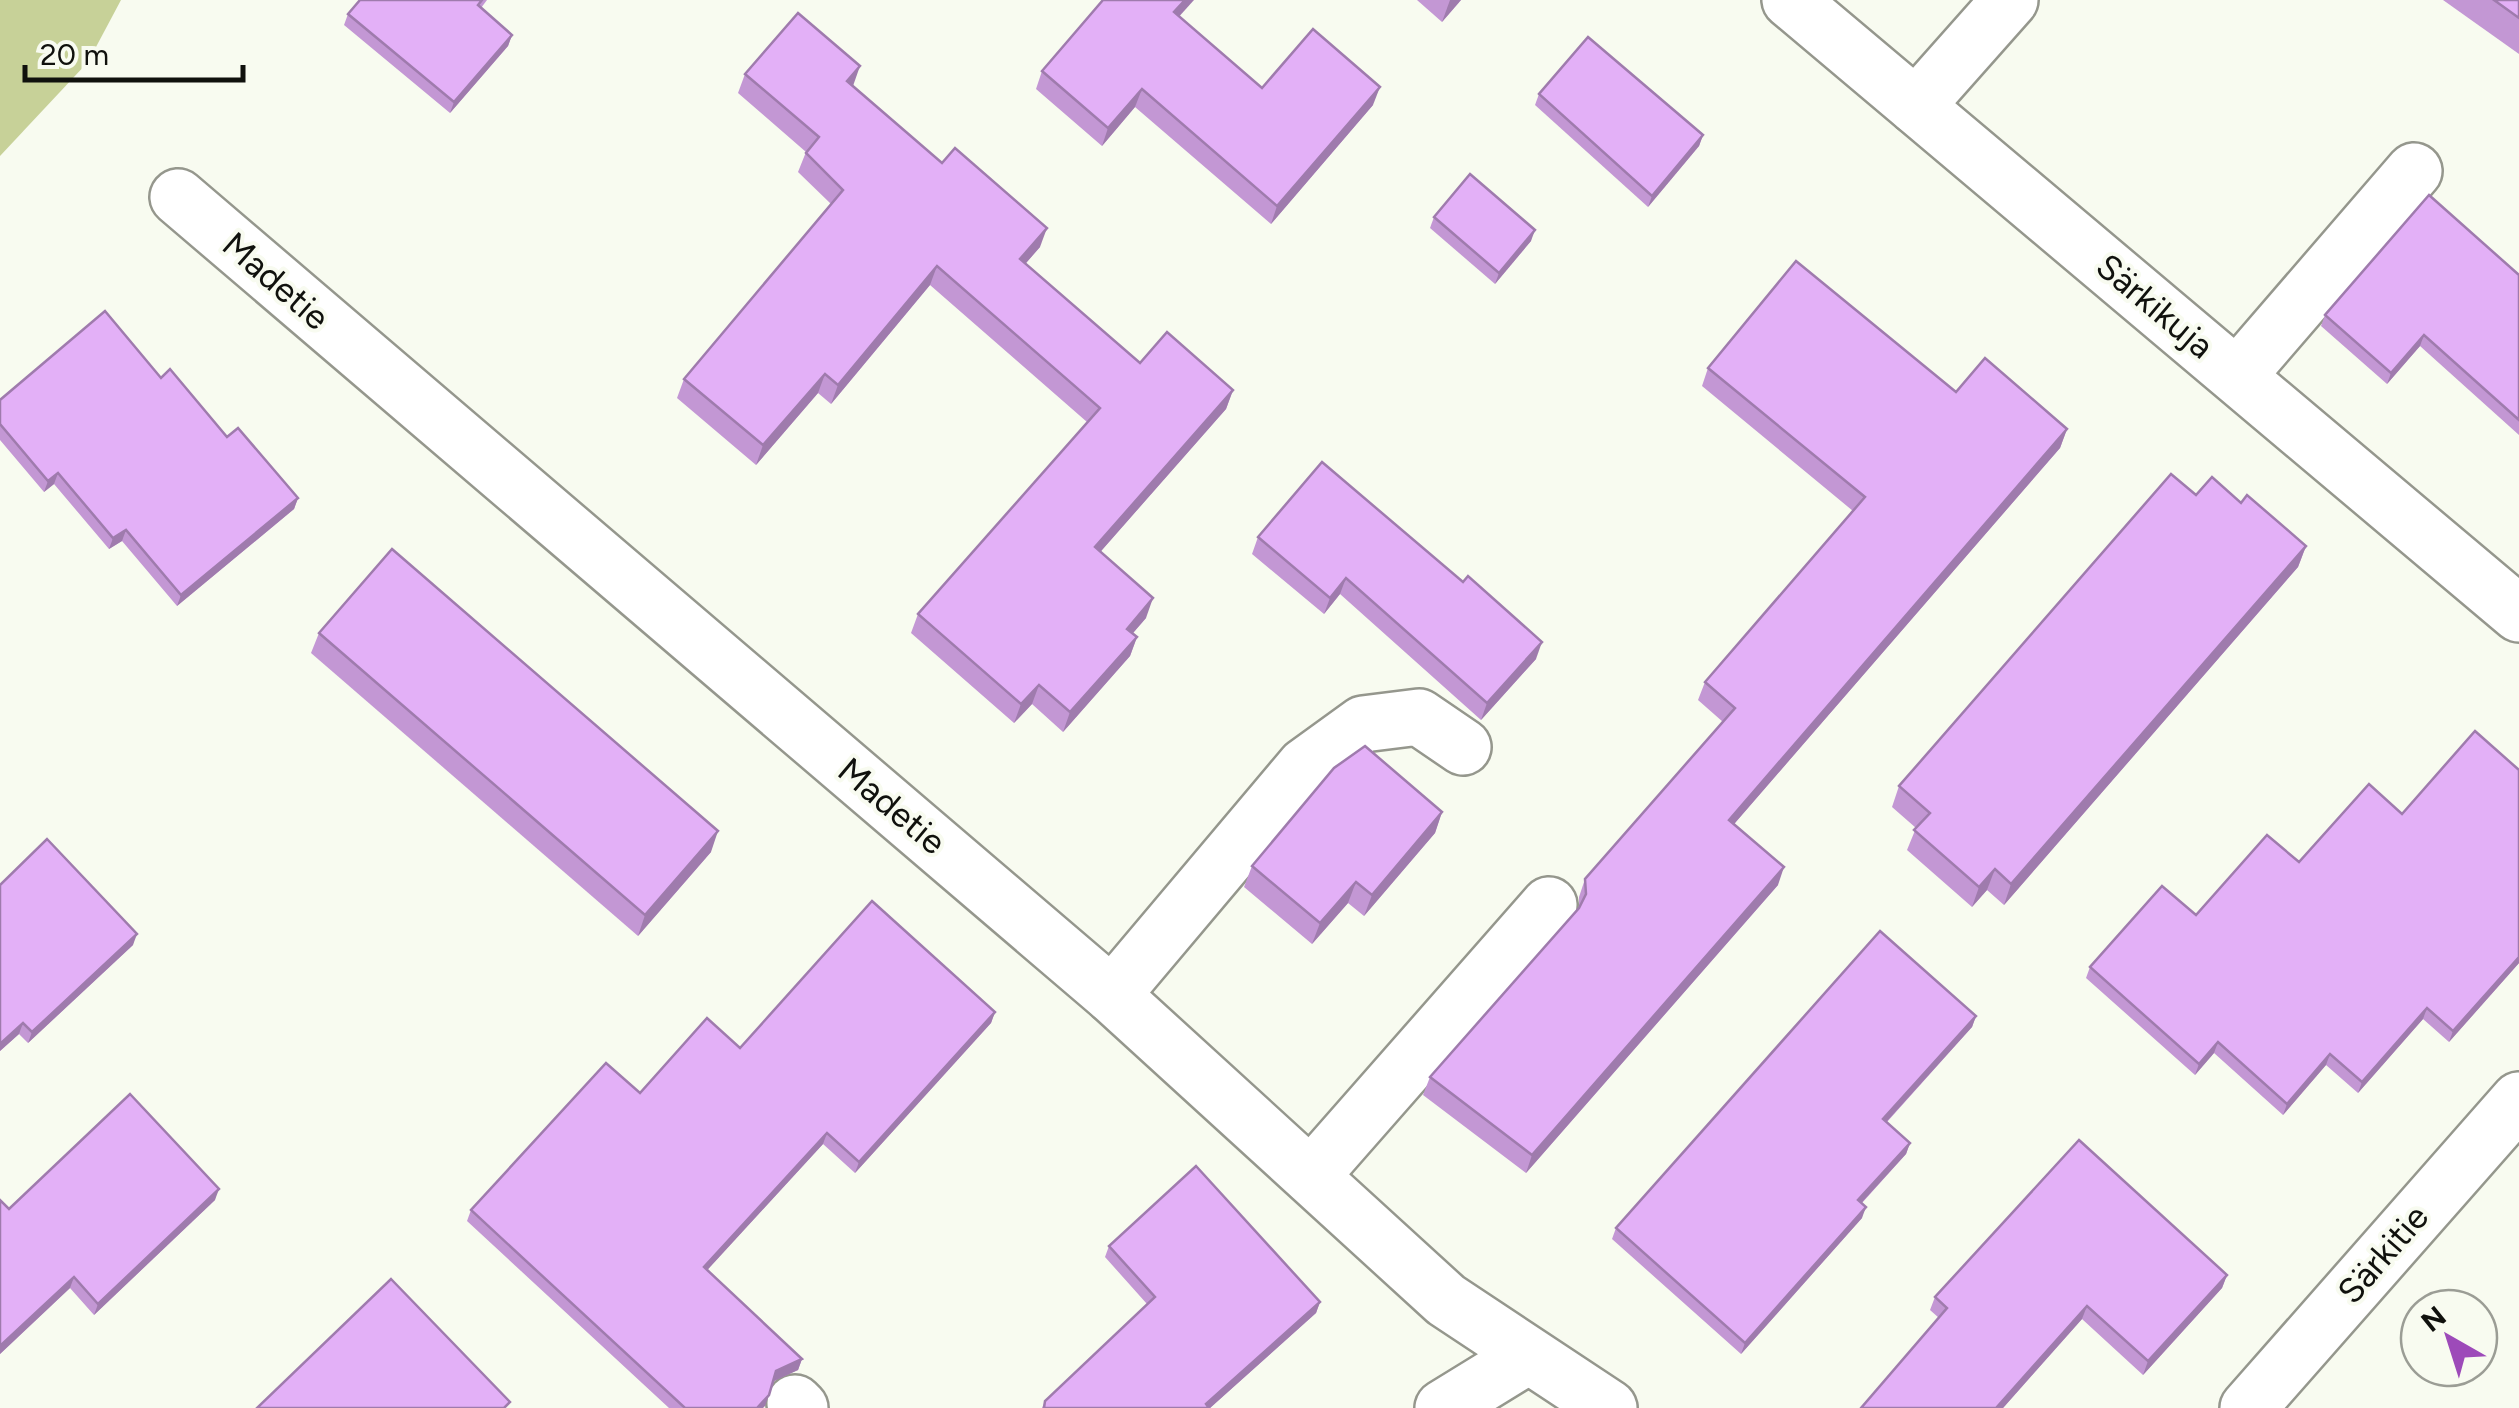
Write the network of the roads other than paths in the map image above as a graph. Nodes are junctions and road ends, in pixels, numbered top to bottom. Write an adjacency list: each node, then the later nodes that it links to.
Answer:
1 (1790, 0): 3 (street, Särkikuja)
2 (2010, 0): 3 (street)
3 (1916, 106): 6 (street, Särkikuja)
4 (2414, 171): 6 (street)
5 (178, 198): 10 (street, Madetie)
6 (2238, 376): 7 (street, Särkikuja)
7 (2519, 614)
8 (1463, 747): 10 (street)
9 (1548, 906): 12 (street)
10 (1112, 994): 12 (street, Madetie)
11 (2519, 1100): 16 (street, Särkitie)
12 (1311, 1176): 13 (street, Madetie)
13 (1526, 1357): 14 (street); 15 (street, Madetie)
14 (1443, 1408)
15 (1609, 1408)
16 (2248, 1408)

